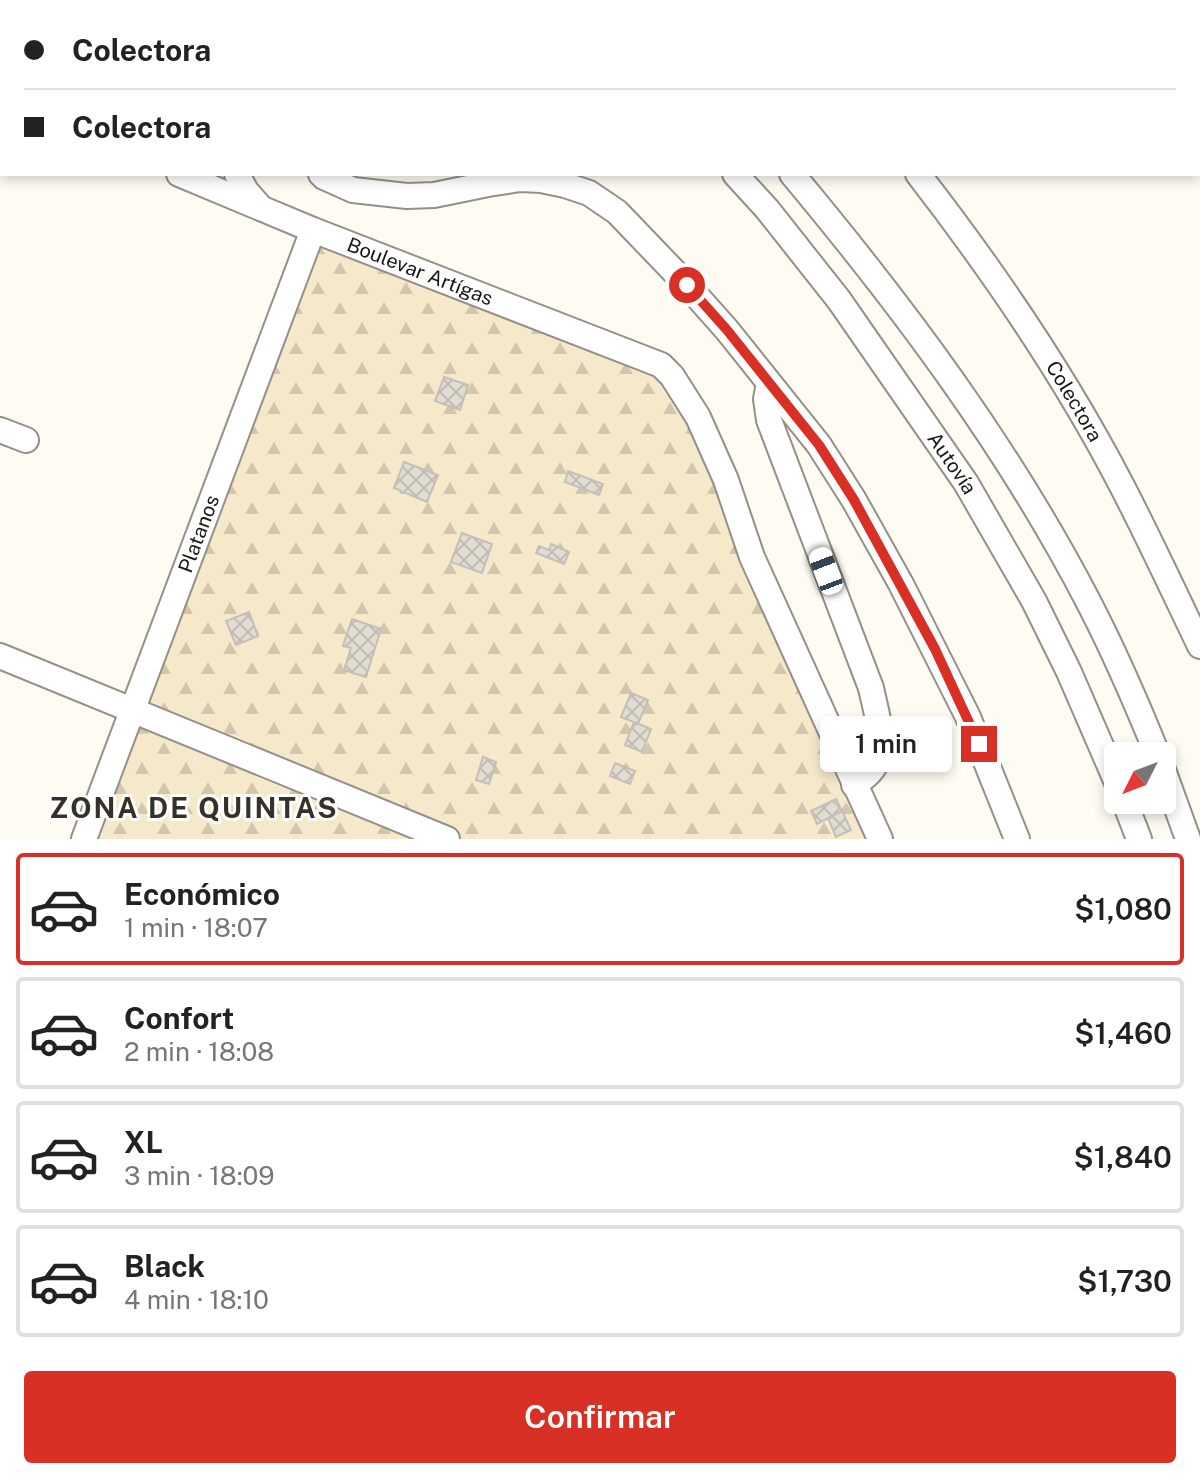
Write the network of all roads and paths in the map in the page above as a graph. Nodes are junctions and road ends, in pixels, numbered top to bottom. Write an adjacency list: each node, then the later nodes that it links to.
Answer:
1 (184, 176): 7 (street, Boulevar Artígas)
2 (238, 176): 7 (street)
3 (325, 176): 9 (street)
4 (737, 176): 16 (street, Autovía)
5 (794, 176): 15 (street)
6 (919, 176): 12 (street, Colectora)
7 (263, 210): 8 (street, Boulevar Artígas)
8 (313, 230): 14 (street, Platanos); 17 (street, Boulevar Artígas)
9 (769, 383): 17 (street); 23 (street)
10 (0, 430): 11 (street)
11 (26, 440)
12 (1200, 646)
13 (0, 656): 14 (street)
14 (132, 709): 20 (street, Platanos); 21 (street)
15 (1152, 742)
16 (1104, 753)
17 (854, 785): 22 (street)
18 (1176, 806): 25 (street)
19 (1129, 814): 24 (street)
20 (84, 839)
21 (447, 839)
22 (880, 839)
23 (1017, 839)
24 (1139, 839)
25 (1188, 839)

